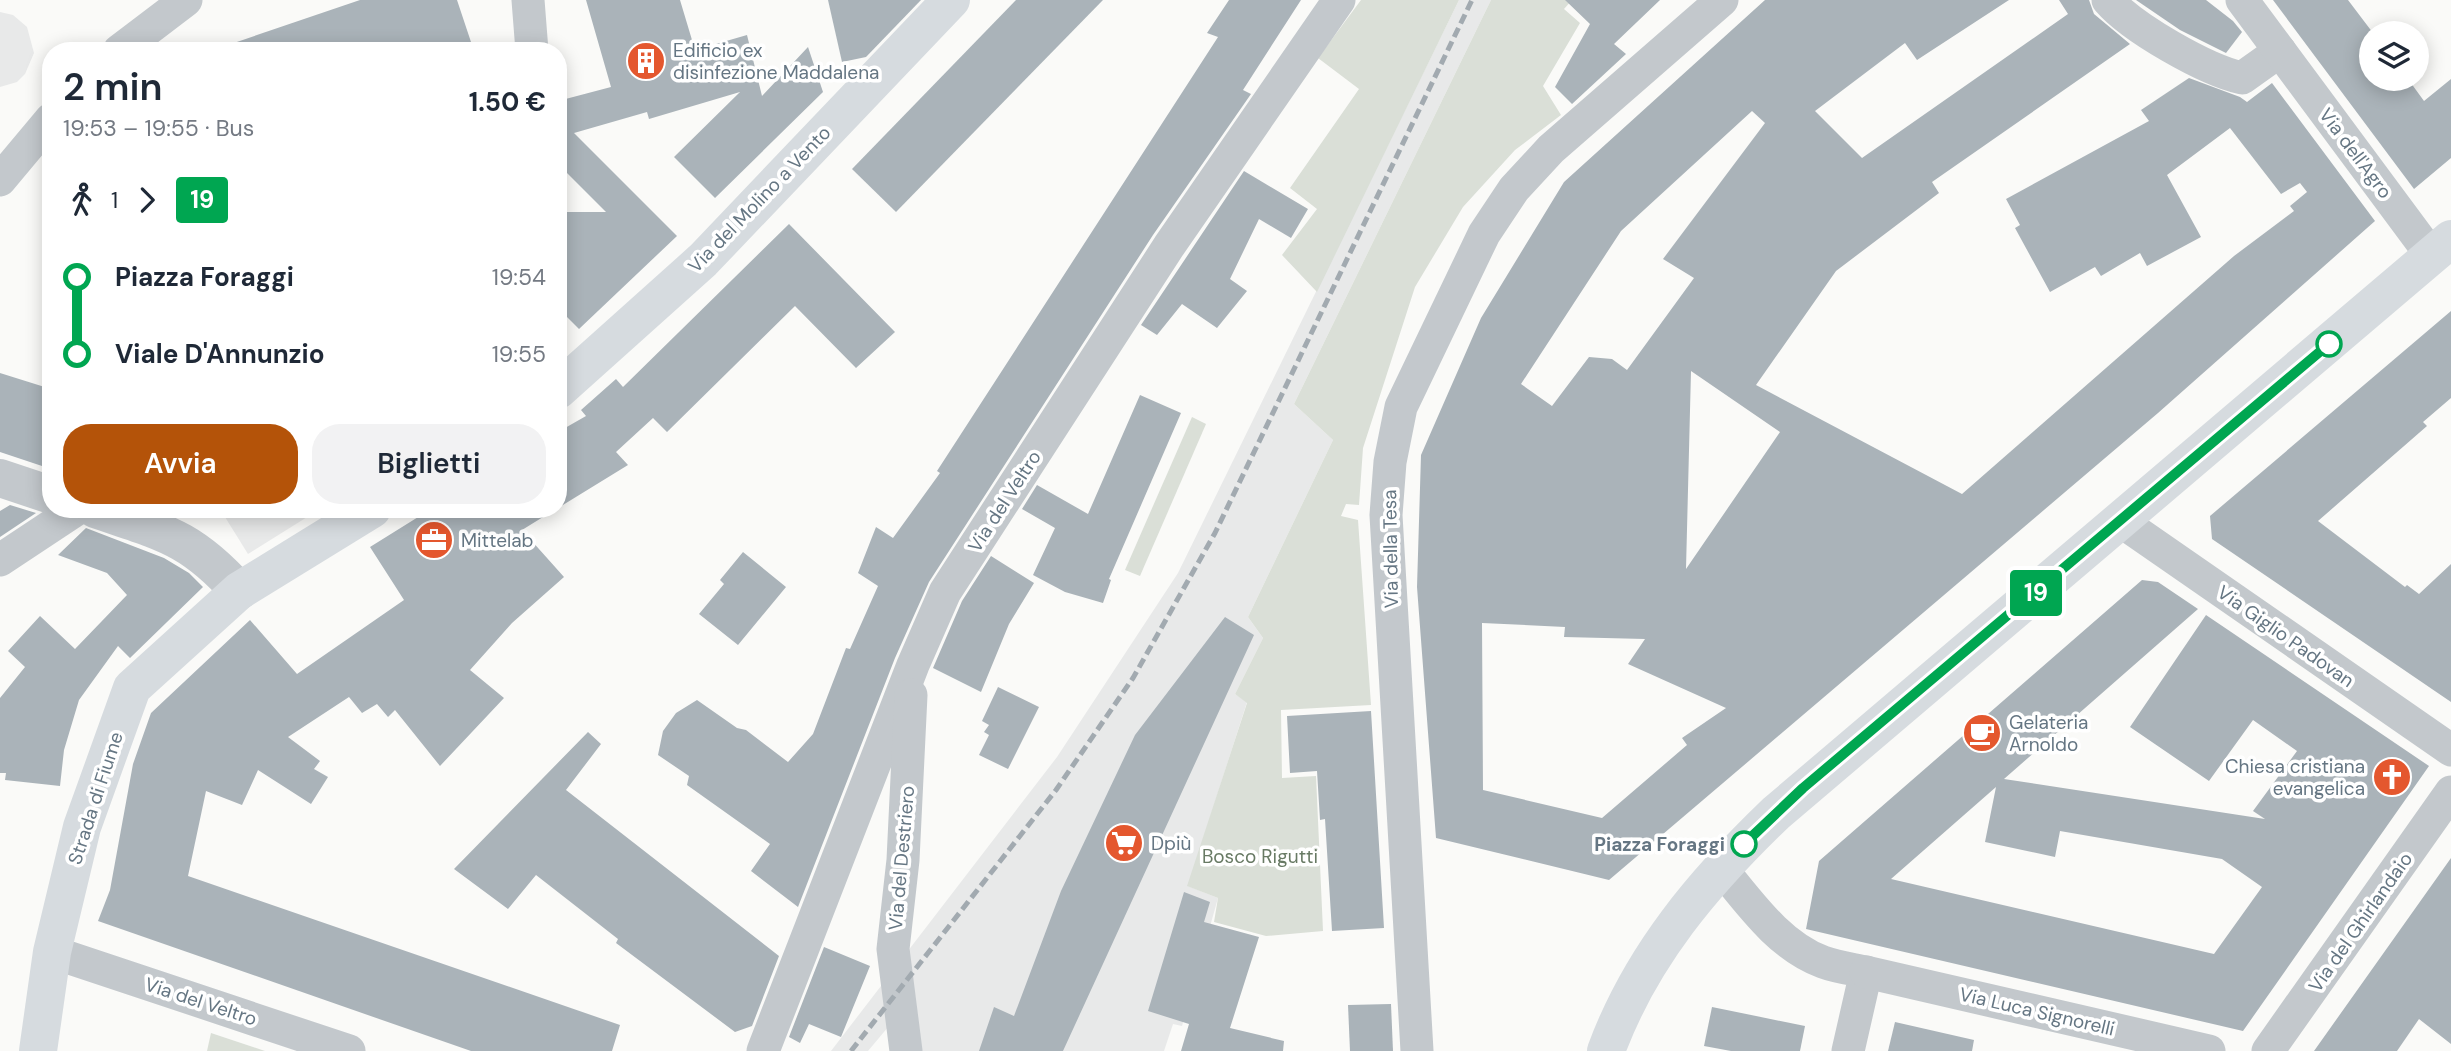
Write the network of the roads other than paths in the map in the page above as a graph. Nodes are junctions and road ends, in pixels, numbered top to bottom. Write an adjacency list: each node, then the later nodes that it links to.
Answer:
1 (186, 0): 8 (street)
2 (528, 0): 9 (street)
3 (951, 0): 14 (main road, Via del Molino a Vento)
4 (1339, 0): 23 (street, Via del Veltro)
5 (1722, 0): 33 (street, Via della Tesa)
6 (2108, 0): 10 (street)
7 (2242, 0): 10 (street, Via dell'Agro)
8 (131, 42)
9 (531, 42)
10 (2280, 51): 13 (street, Via dell'Agro)
11 (42, 130): 12 (street)
12 (0, 180)
13 (2441, 247): 20 (main road)
14 (567, 382)
15 (0, 478): 16 (street)
16 (42, 492)
17 (63, 518): 21 (street)
18 (121, 518): 22 (street)
19 (357, 518): 22 (main road)
20 (2122, 522): 24 (street, Via Giglio Padovan); 26 (main road)
21 (0, 560)
22 (239, 591): 27 (main road, Strada di Fiume)
23 (913, 664): 31 (street, Via del Veltro); 32 (street, Via del Destriero)
24 (2451, 750)
25 (2451, 792): 37 (street, Via del Ghirlandaio)
26 (1720, 867): 28 (street, Via Luca Signorelli); 34 (main road)
27 (52, 952): 29 (main road, Strada di Fiume); 30 (street, Via del Veltro)
28 (1866, 972): 35 (street); 36 (street, Via Luca Signorelli)
29 (38, 1051)
30 (349, 1051)
31 (764, 1051)
32 (906, 1051)
33 (1417, 1051)
34 (1606, 1051)
35 (1847, 1051)
36 (2209, 1051)
37 (2268, 1051)

